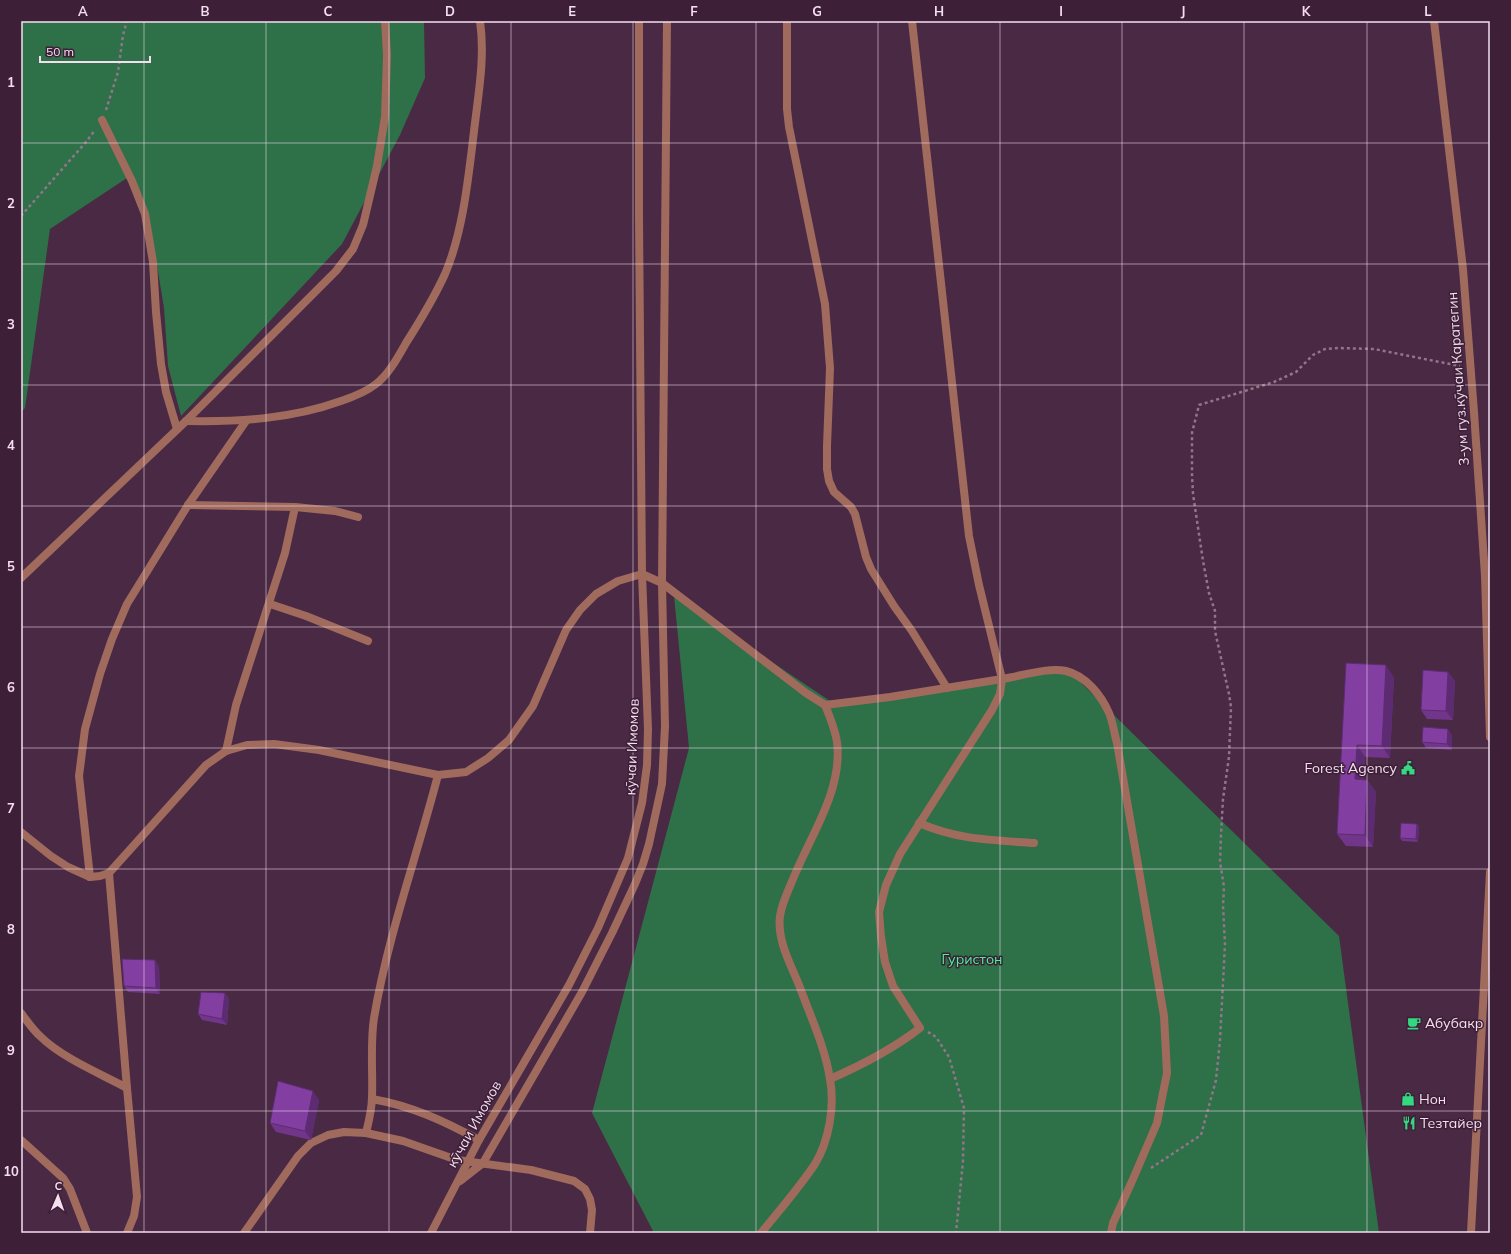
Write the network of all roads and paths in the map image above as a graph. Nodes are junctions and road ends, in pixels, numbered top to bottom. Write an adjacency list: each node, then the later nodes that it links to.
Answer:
1 (127, 21): 9 (path)
2 (385, 21): 12 (street)
3 (480, 21): 13 (street)
4 (639, 21): 18 (street, кӯчаи Имомов)
5 (667, 21): 20 (street, кӯчаи Имомов)
6 (787, 21): 24 (street)
7 (912, 21): 23 (street)
8 (1434, 21): 26 (street, 3-ум гуз.кӯчаи Каратегин)
9 (102, 120): 10 (path); 14 (street)
10 (21, 216)
11 (1453, 365): 45 (path)
12 (186, 421): 13 (street); 14 (street)
13 (246, 421): 15 (street)
14 (177, 429): 19 (street)
15 (188, 505): 16 (street); 34 (street)
16 (295, 507): 17 (street); 21 (street)
17 (358, 517)
18 (642, 574): 20 (street); 28 (street); 42 (street, кӯчаи Имомов)
19 (21, 578)
20 (662, 583): 25 (street); 44 (street, кӯчаи Имомов)
21 (270, 604): 22 (street); 27 (street)
22 (368, 641)
23 (1002, 679): 24 (street); 29 (street); 45 (street)
24 (947, 688): 25 (street)
25 (825, 705): 37 (street)
26 (1490, 736)
27 (226, 751): 28 (street); 33 (street)
28 (438, 775): 39 (street)
29 (919, 823): 31 (street); 36 (street)
30 (21, 832): 34 (street)
31 (1034, 843)
32 (1490, 872): 55 (street)
33 (109, 874): 34 (street); 38 (street)
34 (90, 877)
35 (21, 1013): 38 (street)
36 (920, 1028): 37 (street); 53 (path)
37 (830, 1079): 52 (street)
38 (127, 1088): 48 (street)
39 (372, 1099): 40 (street); 42 (street)
40 (366, 1133): 43 (street); 49 (street)
41 (21, 1140): 47 (street)
42 (479, 1140): 43 (street, кӯчаи Имомов)
43 (468, 1162): 44 (street); 46 (street, кӯчаи Имомов)
44 (484, 1162): 46 (street, кӯчаи Имомов); 51 (street)
45 (1133, 1179): 54 (street)
46 (457, 1182): 50 (street)
47 (87, 1233)
48 (127, 1233)
49 (244, 1233)
50 (430, 1233)
51 (590, 1233)
52 (761, 1233)
53 (956, 1233)
54 (1111, 1233)
55 (1471, 1233)

